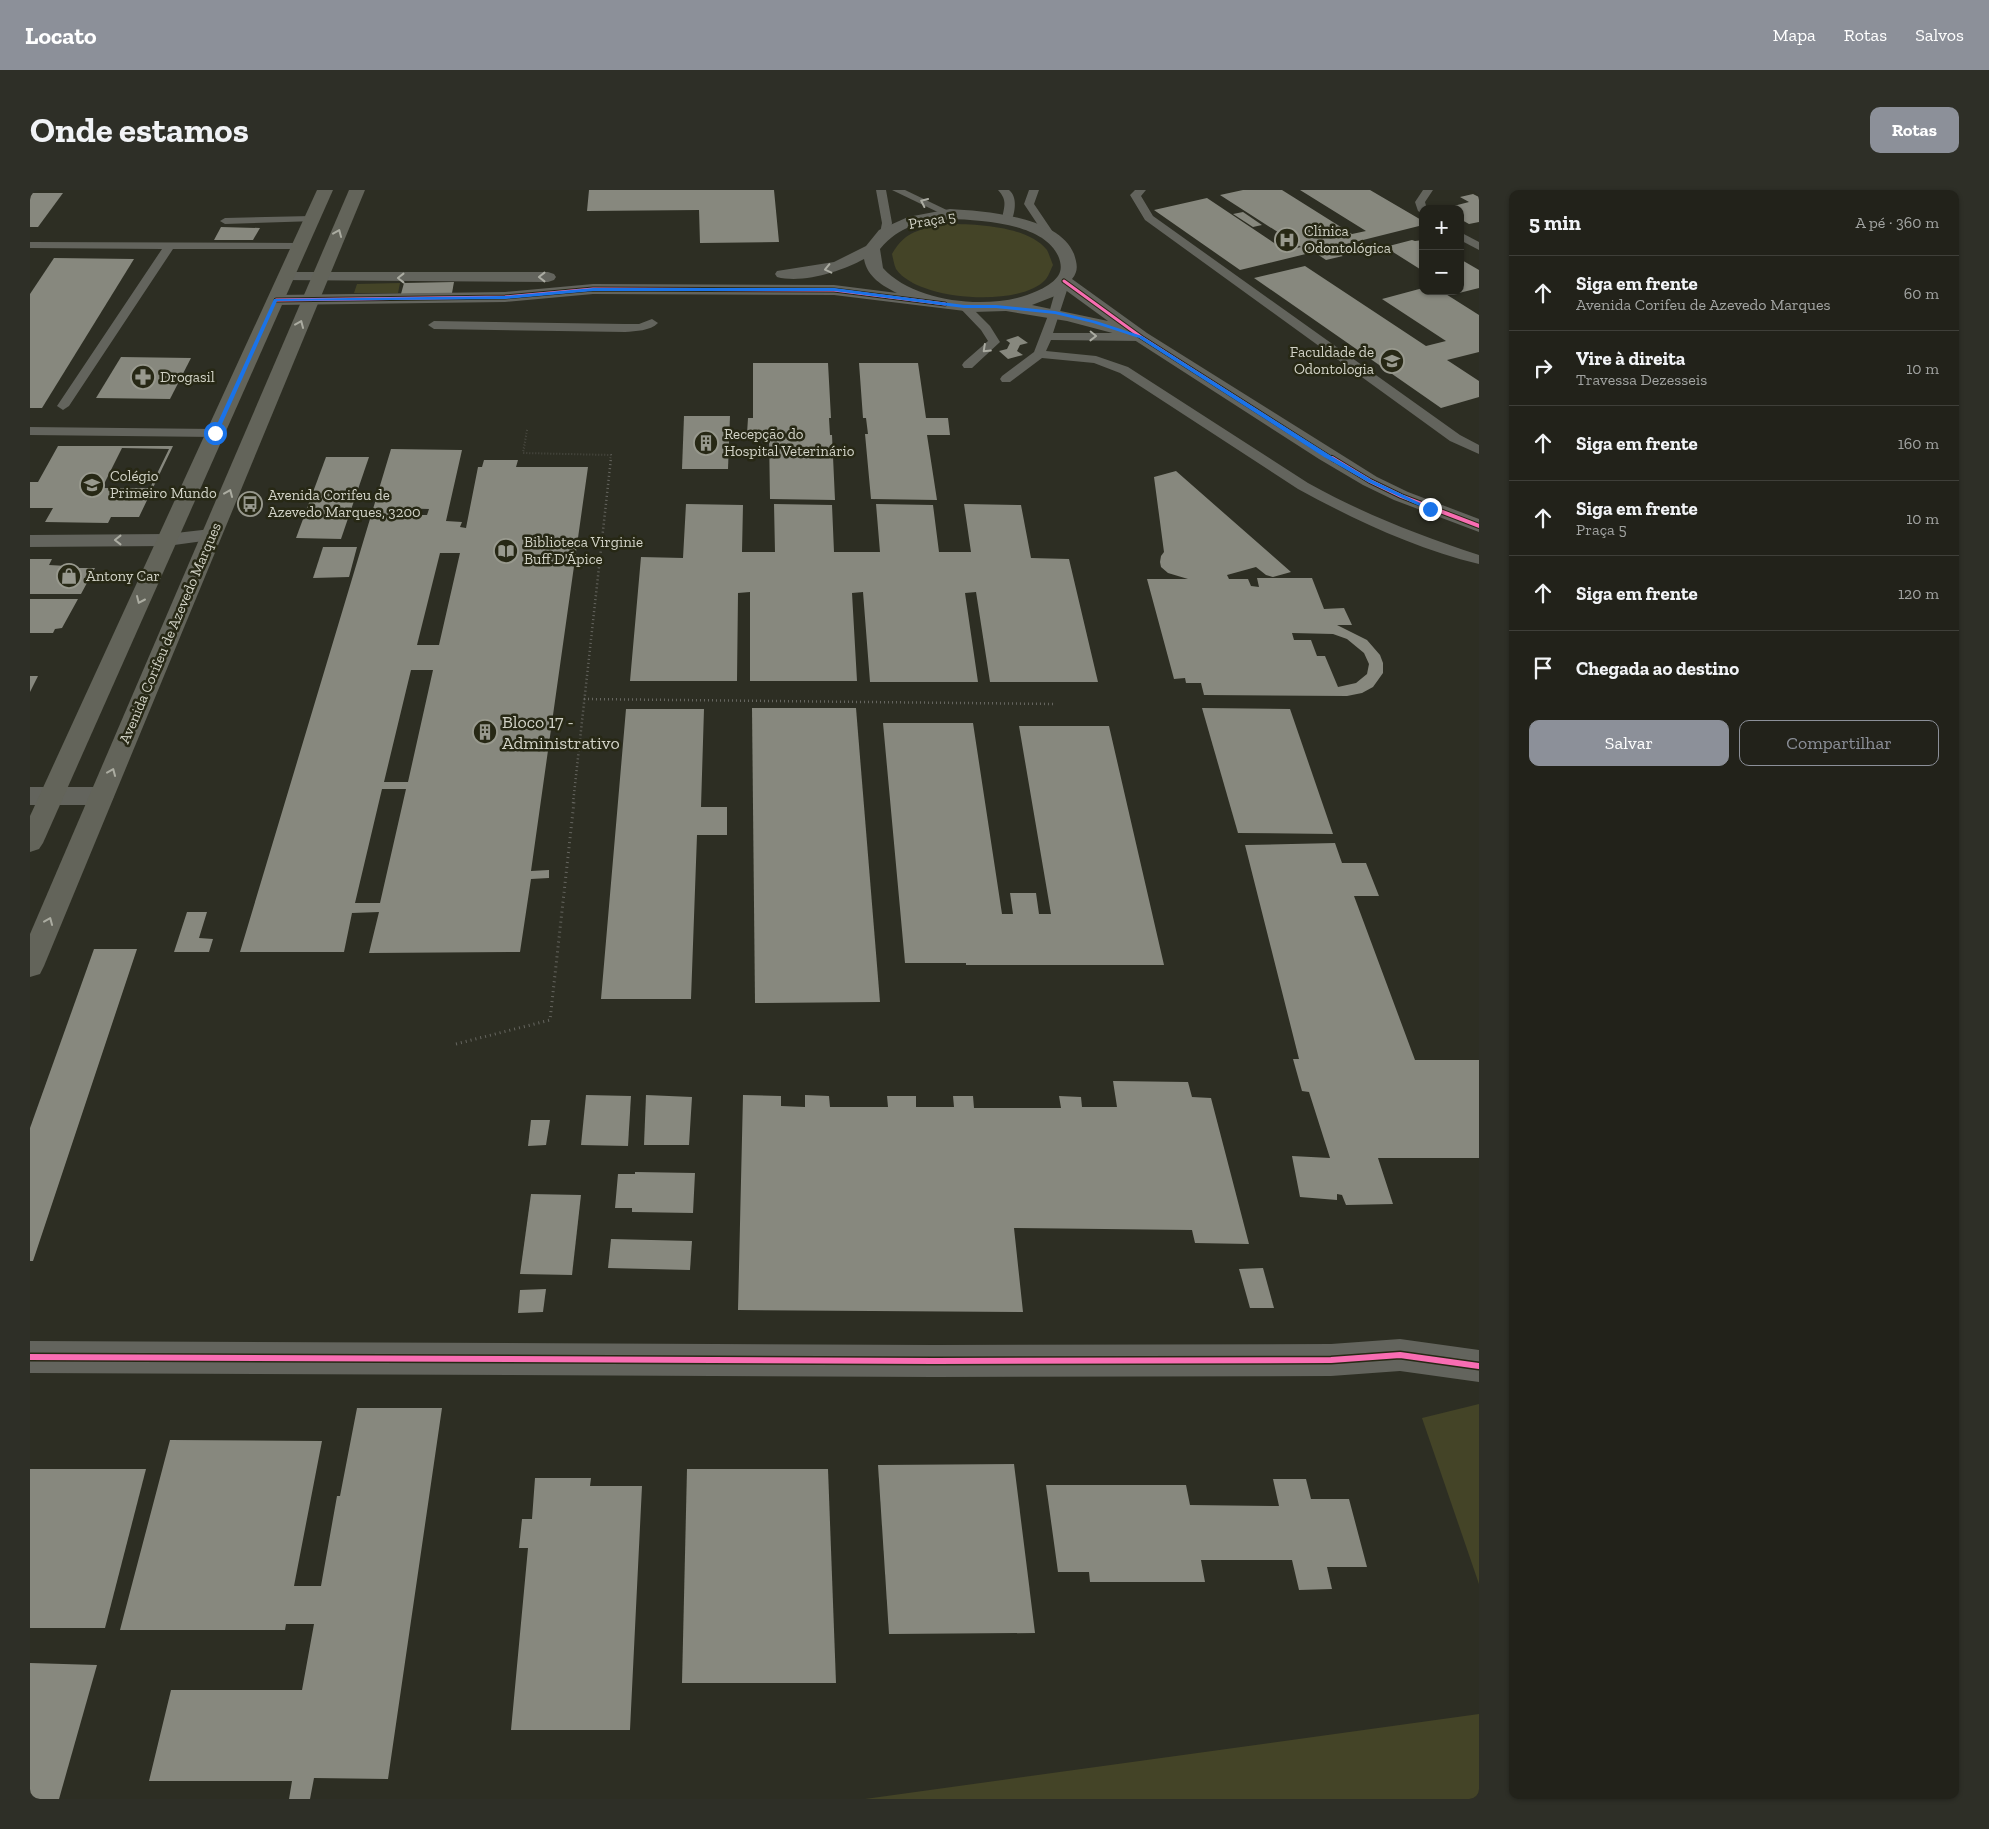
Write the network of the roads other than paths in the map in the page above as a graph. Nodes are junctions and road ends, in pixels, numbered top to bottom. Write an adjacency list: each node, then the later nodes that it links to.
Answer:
1 (325, 190): 11 (main road)
2 (357, 190): 24 (main road, Avenida Corifeu de Azevedo Marques, one-way to 2)
3 (881, 190): 14 (lane)
4 (897, 190): 10 (lane, one-way to 4)
5 (1003, 190): 12 (lane)
6 (1034, 190): 15 (lane)
7 (1141, 190): 42 (lane)
8 (1428, 190): 9 (lane)
9 (1421, 205)
10 (950, 214): 12 (street, Praça 5); 14 (street, Praça 5)
11 (312, 219): 13 (lane); 19 (main road)
12 (1007, 220): 15 (street, Praça 5)
13 (225, 221)
14 (885, 233): 21 (street, Praça 5)
15 (1052, 238): 25 (street, Praça 5)
16 (1464, 238): 20 (lane)
17 (35, 245): 18 (lane); 22 (lane)
18 (169, 246): 19 (lane); 39 (lane)
19 (300, 246): 23 (main road)
20 (1479, 247)
21 (872, 249): 24 (street, one-way to 24); 28 (street)
22 (30, 260)
23 (286, 277): 24 (street); 26 (main road)
24 (320, 277): 27 (main road, Avenida Corifeu de Azevedo Marques)
25 (1064, 281): 30 (street); 31 (lane); 35 (street)
26 (276, 300): 27 (street); 41 (main road)
27 (310, 300): 28 (street); 44 (main road, Avenida Corifeu de Azevedo Marques, one-way to 27)
28 (945, 304): 29 (street)
29 (964, 306): 30 (street); 37 (lane, one-way to 37)
30 (996, 306): 31 (street)
31 (1055, 313): 34 (lane); 35 (street)
32 (434, 325): 33 (lane)
33 (601, 327)
34 (1045, 336): 35 (lane, one-way to 35); 36 (lane)
35 (1141, 337): 43 (street)
36 (1040, 354): 38 (lane); 47 (lane)
37 (968, 365)
38 (1006, 379)
39 (63, 406)
40 (30, 431): 41 (lane)
41 (215, 433): 45 (main road)
42 (1479, 450)
43 (1479, 526)
44 (211, 535): 45 (street); 49 (main road, Avenida Corifeu de Azevedo Marques, one-way to 44)
45 (167, 540): 46 (street, one-way to 46); 48 (main road, one-way to 48)
46 (30, 541)
47 (1479, 560)
48 (41, 796): 49 (street); 50 (main road)
49 (102, 796): 51 (main road, Avenida Corifeu de Azevedo Marques, one-way to 49)
50 (30, 843)
51 (30, 966)
52 (30, 1357): 53 (street)
53 (1479, 1366)

